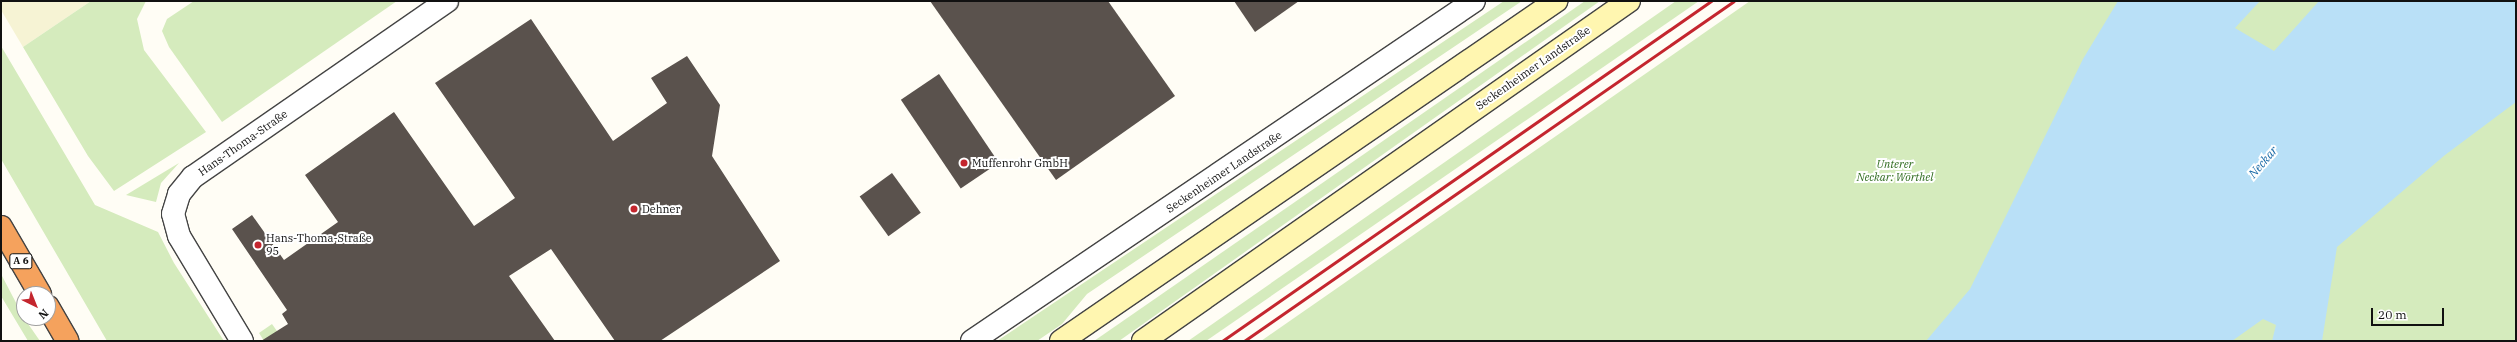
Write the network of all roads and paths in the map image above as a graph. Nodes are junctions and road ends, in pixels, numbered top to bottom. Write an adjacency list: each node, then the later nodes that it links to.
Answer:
1 (447, 1): 9 (street, Hans-Thoma-Straße)
2 (1474, 1): 10 (street, Seckenheimer Landstraße)
3 (1556, 1): 11 (main road)
4 (1629, 1): 12 (main road, Seckenheimer Landstraße)
5 (1, 227): 6 (highway, A 6)
6 (35, 286)
7 (56, 321): 8 (highway)
8 (68, 341)
9 (242, 341)
10 (972, 341)
11 (1061, 341)
12 (1143, 341)

